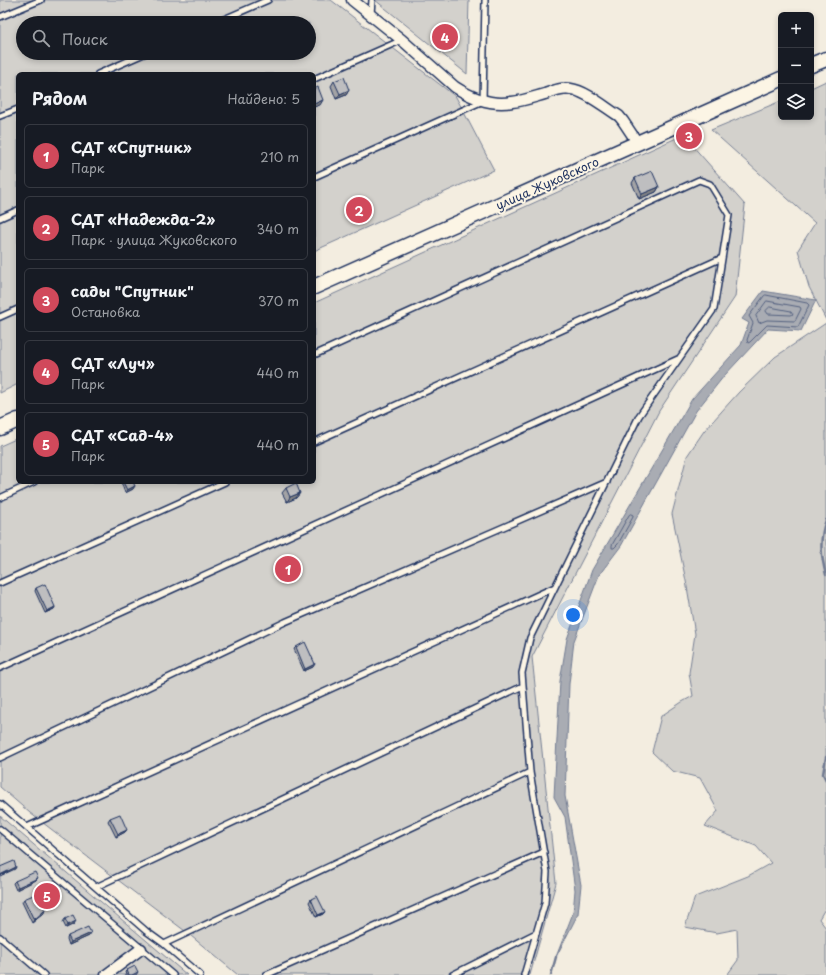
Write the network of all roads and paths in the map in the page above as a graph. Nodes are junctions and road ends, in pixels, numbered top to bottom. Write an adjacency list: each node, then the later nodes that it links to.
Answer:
1 (41, 0): 8 (lane)
2 (268, 0): 7 (lane)
3 (352, 0): 6 (street)
4 (372, 0): 6 (lane)
5 (485, 0): 16 (lane)
6 (371, 15): 9 (street)
7 (231, 16)
8 (0, 18)
9 (402, 40): 14 (lane); 16 (street)
10 (826, 59): 12 (main road)
11 (130, 60): 13 (lane)
12 (814, 64)
13 (103, 72)
14 (316, 78)
15 (778, 79): 19 (main road, улица Жуковского)
16 (484, 101): 19 (street); 20 (lane)
17 (16, 110): 18 (lane)
18 (0, 116)
19 (637, 142): 24 (main road, улица Жуковского)
20 (316, 176)
21 (16, 211): 22 (lane)
22 (0, 218)
23 (722, 258): 27 (lane); 28 (lane); 31 (lane)
24 (316, 286)
25 (16, 310): 26 (lane)
26 (0, 317)
27 (316, 354)
28 (680, 358): 32 (lane); 38 (lane)
29 (16, 421): 30 (main road)
30 (0, 428)
31 (316, 441)
32 (607, 482): 37 (lane); 40 (lane)
33 (30, 484): 35 (lane)
34 (221, 484): 36 (lane)
35 (0, 498)
36 (0, 583)
37 (555, 587): 39 (lane); 43 (lane)
38 (0, 668)
39 (523, 686): 41 (lane); 46 (lane)
40 (0, 758)
41 (530, 772): 45 (lane); 49 (lane)
42 (0, 804): 43 (lane)
43 (27, 827): 46 (lane)
44 (0, 829): 50 (lane)
45 (544, 852): 47 (lane); 55 (lane)
46 (96, 887): 49 (lane)
47 (536, 933): 56 (lane); 57 (lane)
48 (0, 937): 51 (lane)
49 (164, 944): 54 (lane)
50 (141, 949): 52 (street); 53 (lane)
51 (44, 975)
52 (106, 975)
53 (173, 975)
54 (200, 975)
55 (266, 975)
56 (452, 975)
57 (524, 975)

